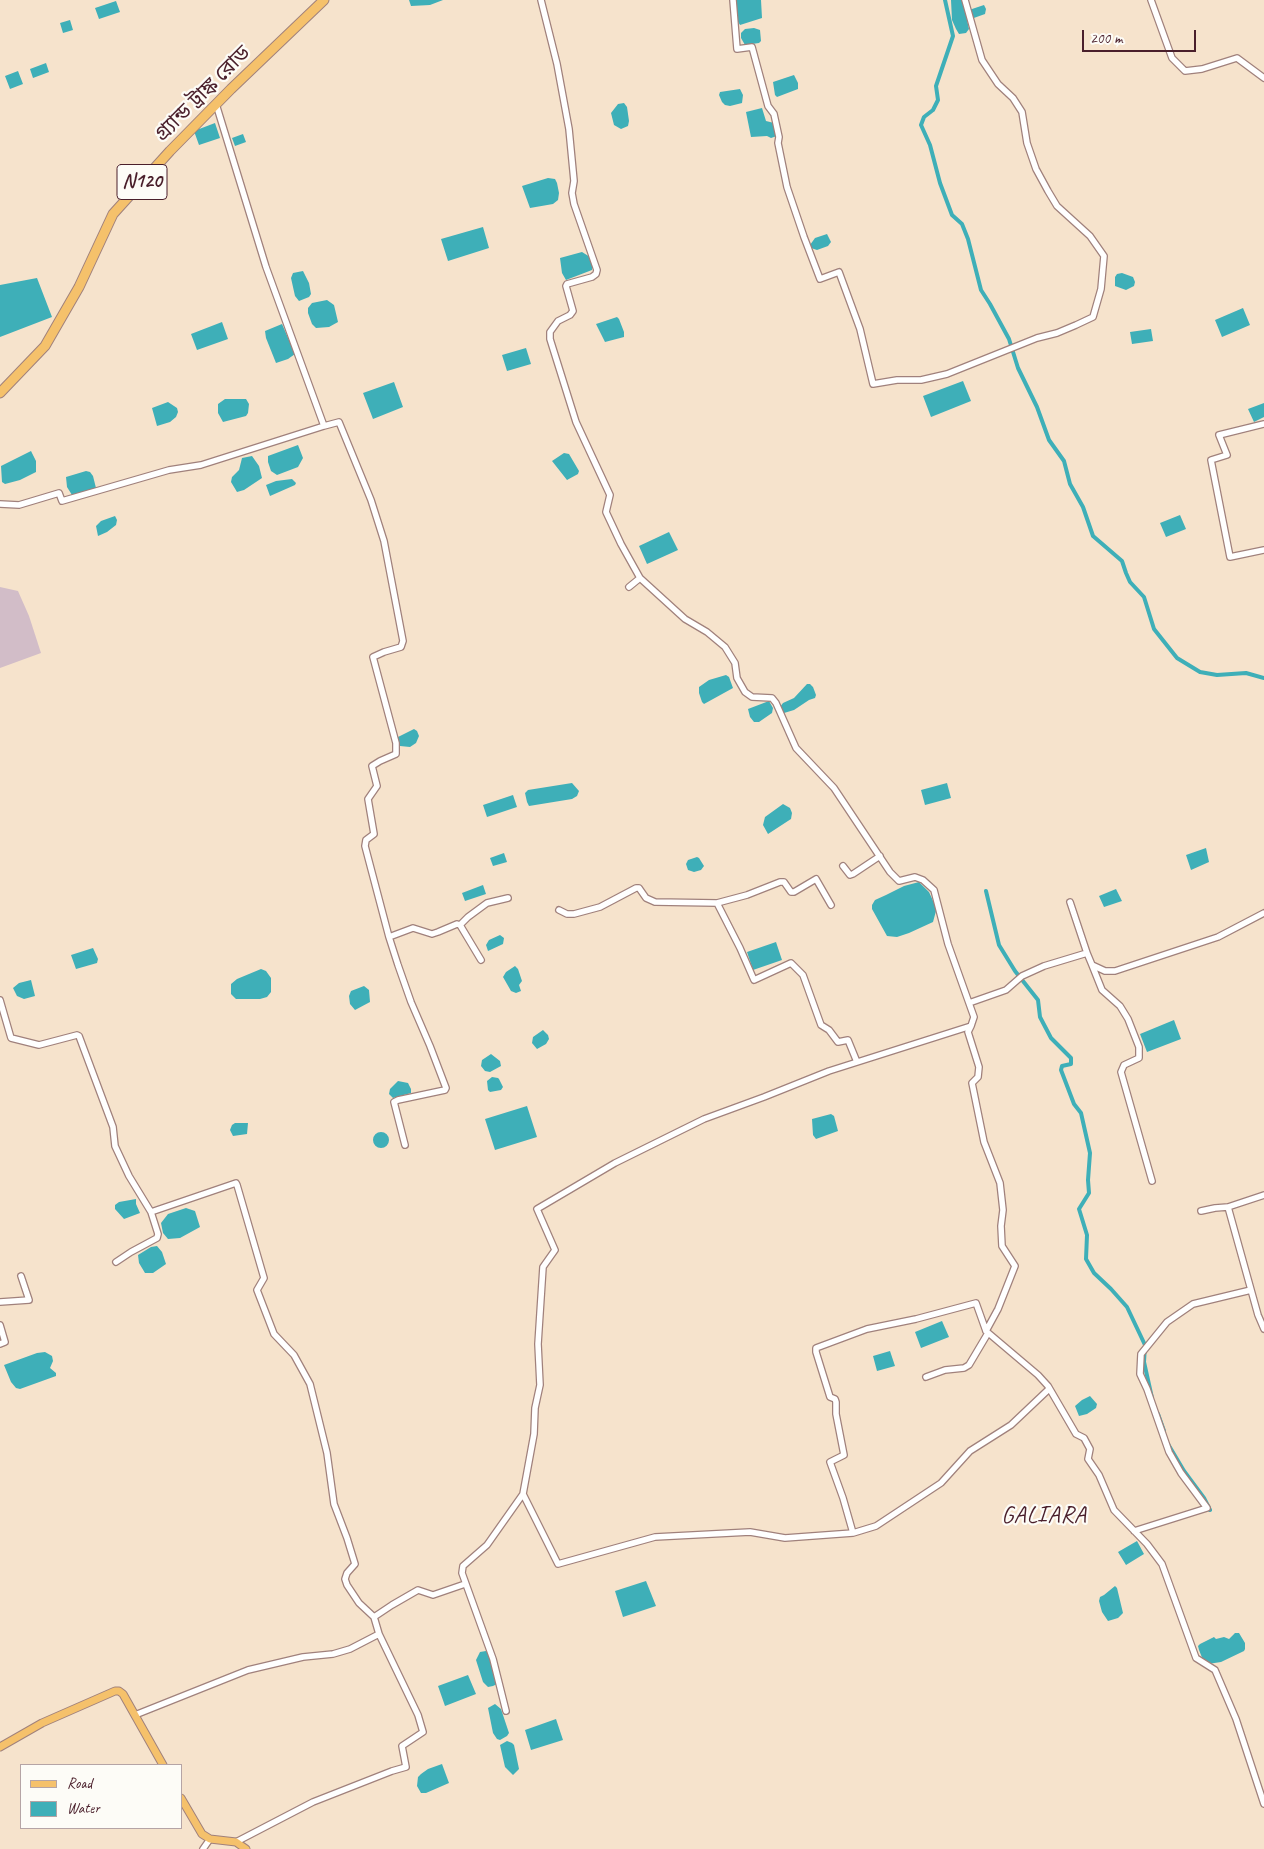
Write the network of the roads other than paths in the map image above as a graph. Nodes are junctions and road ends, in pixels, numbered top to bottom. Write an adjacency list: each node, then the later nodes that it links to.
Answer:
1 (324, 0): 7 (highway, গ্র্যান্ড ট্রাঙ্ক রোড / N120)
2 (541, 0): 13 (street)
3 (733, 0): 4 (street)
4 (965, 0)
5 (1150, 0): 6 (street)
6 (1264, 78)
7 (216, 104): 8 (highway, গ্র্যান্ড ট্রাঙ্ক রোড / N120); 10 (street)
8 (0, 393)
9 (1264, 424): 12 (street)
10 (324, 426): 11 (street); 24 (street)
11 (0, 504)
12 (1264, 550)
13 (640, 578): 14 (street); 15 (street)
14 (629, 587)
15 (880, 856): 16 (street); 29 (street)
16 (843, 866)
17 (508, 898): 23 (street)
18 (1070, 902): 25 (street)
19 (717, 903): 20 (street); 21 (street); 31 (street)
20 (831, 905)
21 (559, 910)
22 (1264, 913): 27 (street)
23 (460, 925): 24 (street); 26 (street)
24 (389, 937): 32 (street)
25 (1087, 953): 27 (street); 29 (street)
26 (481, 960)
27 (1092, 965): 33 (street)
28 (0, 1000): 37 (street)
29 (969, 1003): 30 (street)
30 (971, 1026): 31 (street); 44 (street)
31 (857, 1062): 48 (street)
32 (405, 1145)
33 (1152, 1181)
34 (1264, 1195): 35 (street)
35 (1228, 1207): 36 (street); 40 (street)
36 (1201, 1211)
37 (151, 1212): 38 (street); 52 (street)
38 (116, 1262)
39 (20, 1276): 41 (street)
40 (1251, 1290): 43 (street); 49 (street)
41 (0, 1302)
42 (0, 1325): 45 (street)
43 (1264, 1328)
44 (987, 1332): 46 (street); 47 (street); 50 (street)
45 (0, 1344)
46 (926, 1376)
47 (1049, 1389): 49 (street); 50 (street)
48 (523, 1494): 50 (street); 51 (street)
49 (1134, 1531): 59 (street)
50 (853, 1533)
51 (465, 1584): 52 (street); 54 (street)
52 (374, 1617): 53 (street)
53 (379, 1634): 55 (street); 61 (street)
54 (506, 1711)
55 (135, 1715): 56 (main road); 57 (main road)
56 (0, 1747)
57 (162, 1764)
58 (182, 1800): 60 (main road)
59 (1264, 1804)
60 (210, 1839): 61 (main road); 62 (street)
61 (236, 1842): 63 (main road)
62 (203, 1849)
63 (246, 1849)

